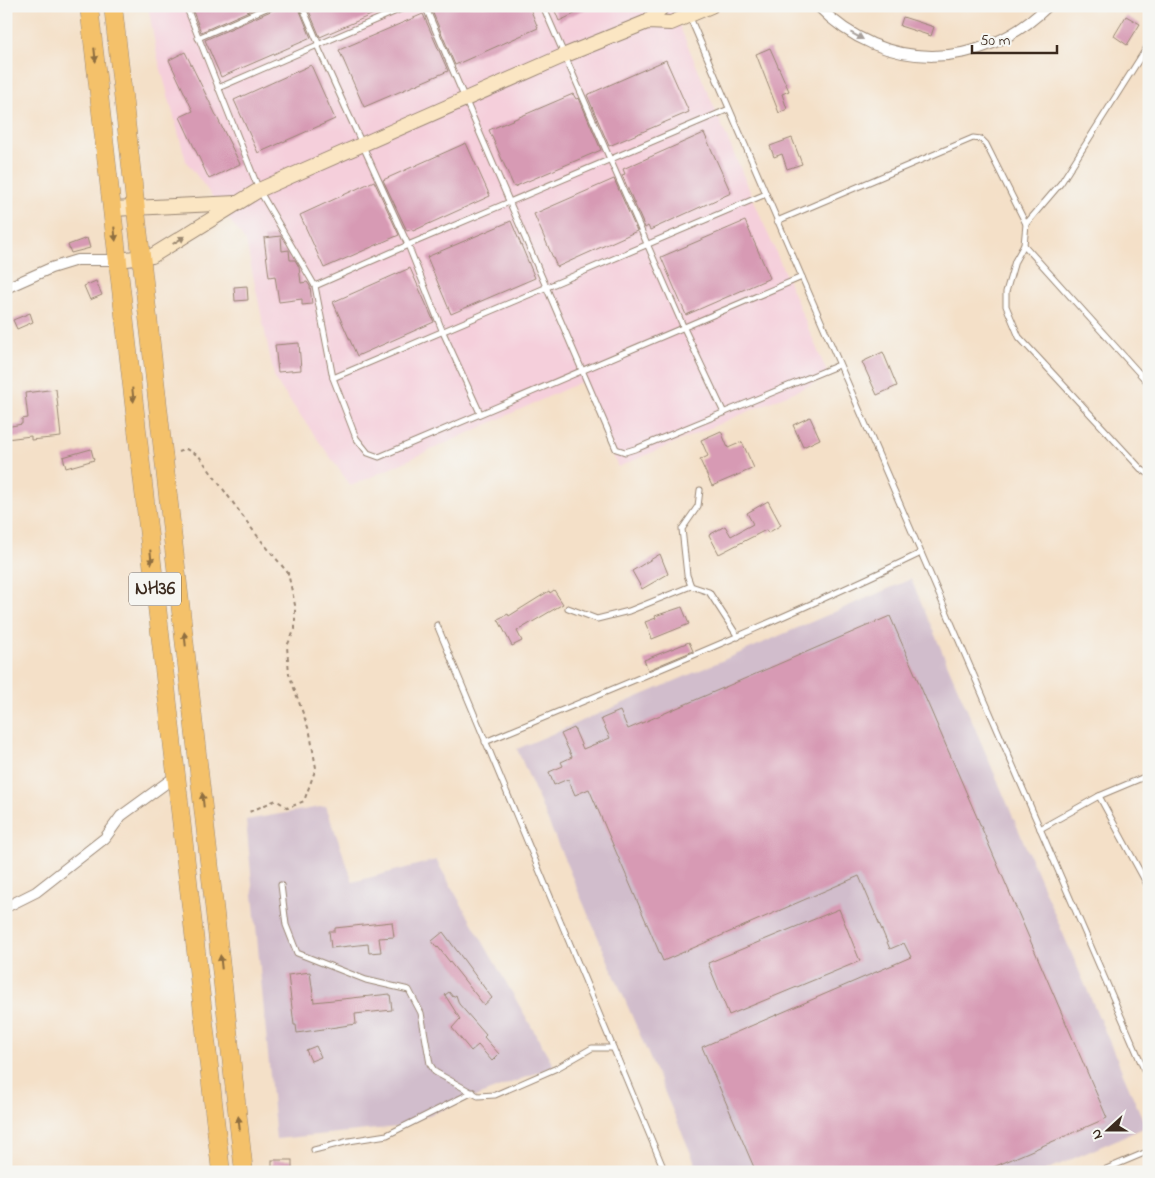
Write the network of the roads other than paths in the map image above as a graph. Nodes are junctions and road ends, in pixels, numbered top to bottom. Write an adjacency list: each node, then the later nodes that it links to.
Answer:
1 (89, 6): 29 (highway, NH36, one-way to 29)
2 (113, 6): 28 (highway, NH36)
3 (186, 6): 15 (lane)
4 (271, 6): 15 (lane)
5 (302, 6): 17 (lane)
6 (408, 6): 17 (lane)
7 (425, 6): 20 (lane)
8 (543, 6): 18 (lane)
9 (663, 6): 14 (street)
10 (711, 6): 13 (street)
11 (818, 6): 12 (street, one-way to 12)
12 (1048, 6)
13 (687, 11): 14 (street); 21 (lane)
14 (647, 22): 18 (street)
15 (198, 38): 19 (lane)
16 (1149, 44): 31 (lane)
17 (318, 45): 19 (lane); 22 (lane)
18 (563, 56): 20 (street); 23 (lane)
19 (218, 88): 24 (lane)
20 (465, 100): 22 (street); 27 (lane)
21 (729, 110): 23 (lane); 25 (lane)
22 (362, 145): 24 (street); 33 (lane)
23 (611, 160): 27 (lane); 32 (lane)
24 (259, 190): 26 (street); 38 (lane)
25 (766, 194): 30 (lane); 32 (lane)
26 (240, 202): 28 (street); 35 (street, one-way to 26)
27 (509, 202): 33 (lane); 39 (lane)
28 (136, 208): 29 (street); 35 (highway, NH36)
29 (112, 209): 36 (highway, NH36, one-way to 36)
30 (777, 221): 31 (lane); 37 (lane)
31 (1026, 224): 34 (lane)
32 (648, 243): 39 (lane); 41 (lane)
33 (408, 245): 38 (lane); 42 (lane)
34 (1024, 245): 46 (lane); 49 (lane)
35 (142, 258): 36 (street); 70 (highway, NH36, one-way to 35)
36 (118, 260): 40 (street); 57 (highway, NH36, one-way to 57)
37 (802, 277): 41 (lane); 43 (lane)
38 (315, 286): 45 (lane)
39 (545, 286): 42 (lane); 44 (lane)
40 (6, 288)
41 (683, 326): 44 (lane); 48 (lane)
42 (442, 330): 45 (lane); 47 (lane)
43 (839, 365): 48 (lane); 51 (lane)
44 (582, 371): 47 (lane); 48 (lane)
45 (333, 378): 47 (lane)
46 (1149, 384)
47 (480, 413)
48 (724, 413)
49 (1149, 474)
50 (700, 490): 52 (lane)
51 (921, 553): 55 (lane); 60 (lane)
52 (691, 586): 53 (lane); 55 (lane)
53 (568, 608)
54 (437, 625): 56 (lane)
55 (738, 637): 56 (lane)
56 (486, 742): 64 (lane)
57 (176, 776): 63 (street); 69 (highway, NH36)
58 (1149, 776): 59 (lane)
59 (1099, 796): 60 (lane); 62 (lane)
60 (1040, 829): 65 (lane)
61 (280, 885): 66 (lane)
62 (1149, 888)
63 (6, 907)
64 (613, 1048): 66 (lane); 71 (lane)
65 (1149, 1081)
66 (473, 1092): 67 (lane)
67 (314, 1150)
68 (1149, 1151): 72 (lane)
69 (221, 1172)
70 (244, 1172)
71 (665, 1172)
72 (1098, 1172)

